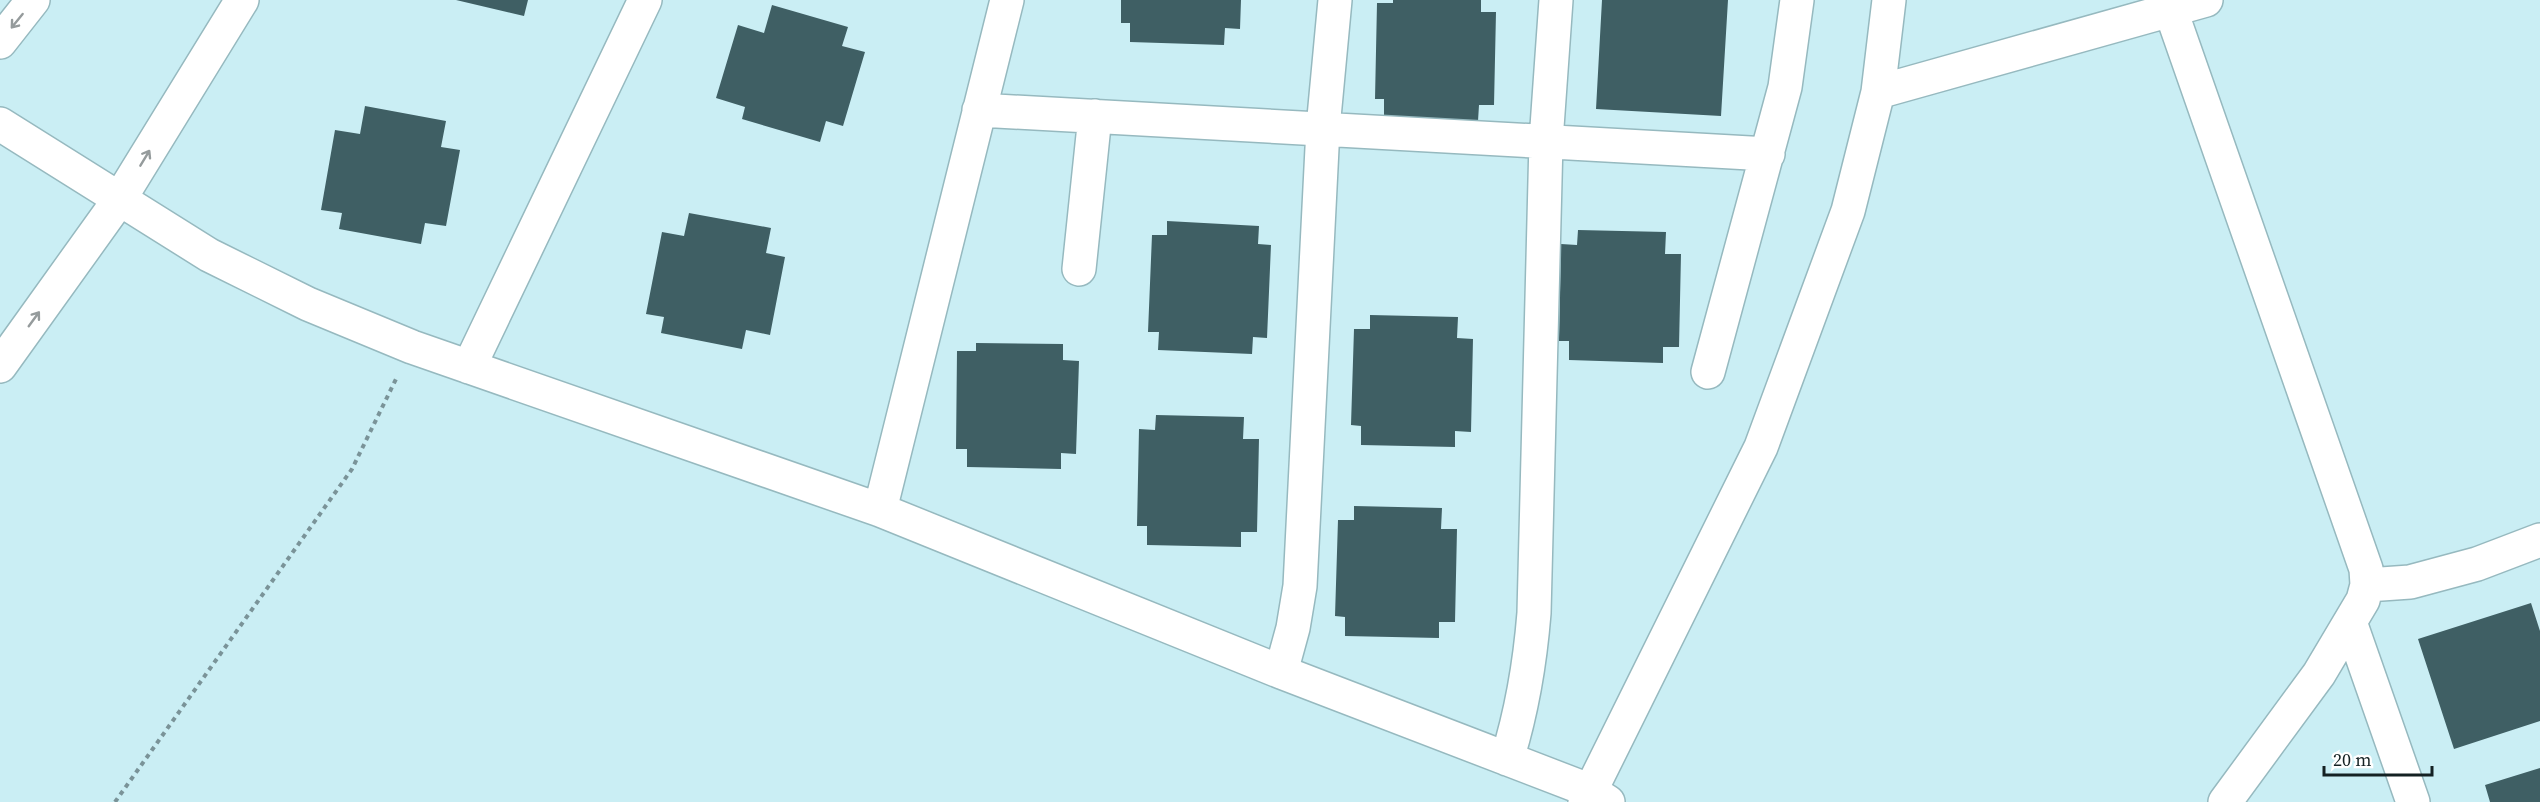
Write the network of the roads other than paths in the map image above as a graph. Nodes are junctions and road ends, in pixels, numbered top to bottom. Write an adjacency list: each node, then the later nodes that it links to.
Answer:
1 (33, 0): 11 (street, one-way to 11)
2 (242, 0): 19 (street, one-way to 2)
3 (645, 0): 22 (street)
4 (1007, 0): 13 (street)
5 (1335, 0): 16 (street)
6 (1556, 0): 17 (street)
7 (1797, 0): 18 (street)
8 (1889, 0): 12 (street)
9 (2205, 0): 10 (street)
10 (2171, 11): 12 (street); 26 (street)
11 (0, 42)
12 (1878, 92): 30 (street)
13 (979, 110): 14 (street); 24 (street)
14 (1095, 116): 16 (street); 20 (street)
15 (0, 124): 19 (street)
16 (1323, 128): 17 (street); 28 (street)
17 (1546, 141): 18 (street); 29 (street)
18 (1768, 154): 23 (street)
19 (119, 200): 21 (street, one-way to 19); 22 (street)
20 (1079, 269)
21 (0, 366)
22 (469, 367): 24 (street)
23 (1708, 372)
24 (880, 510): 28 (street)
25 (2540, 540): 26 (street)
26 (2367, 585): 27 (street)
27 (2350, 622): 31 (street); 32 (street)
28 (1281, 672): 29 (street)
29 (1507, 759): 30 (street)
30 (1594, 798)
31 (2224, 802)
32 (2413, 802)

